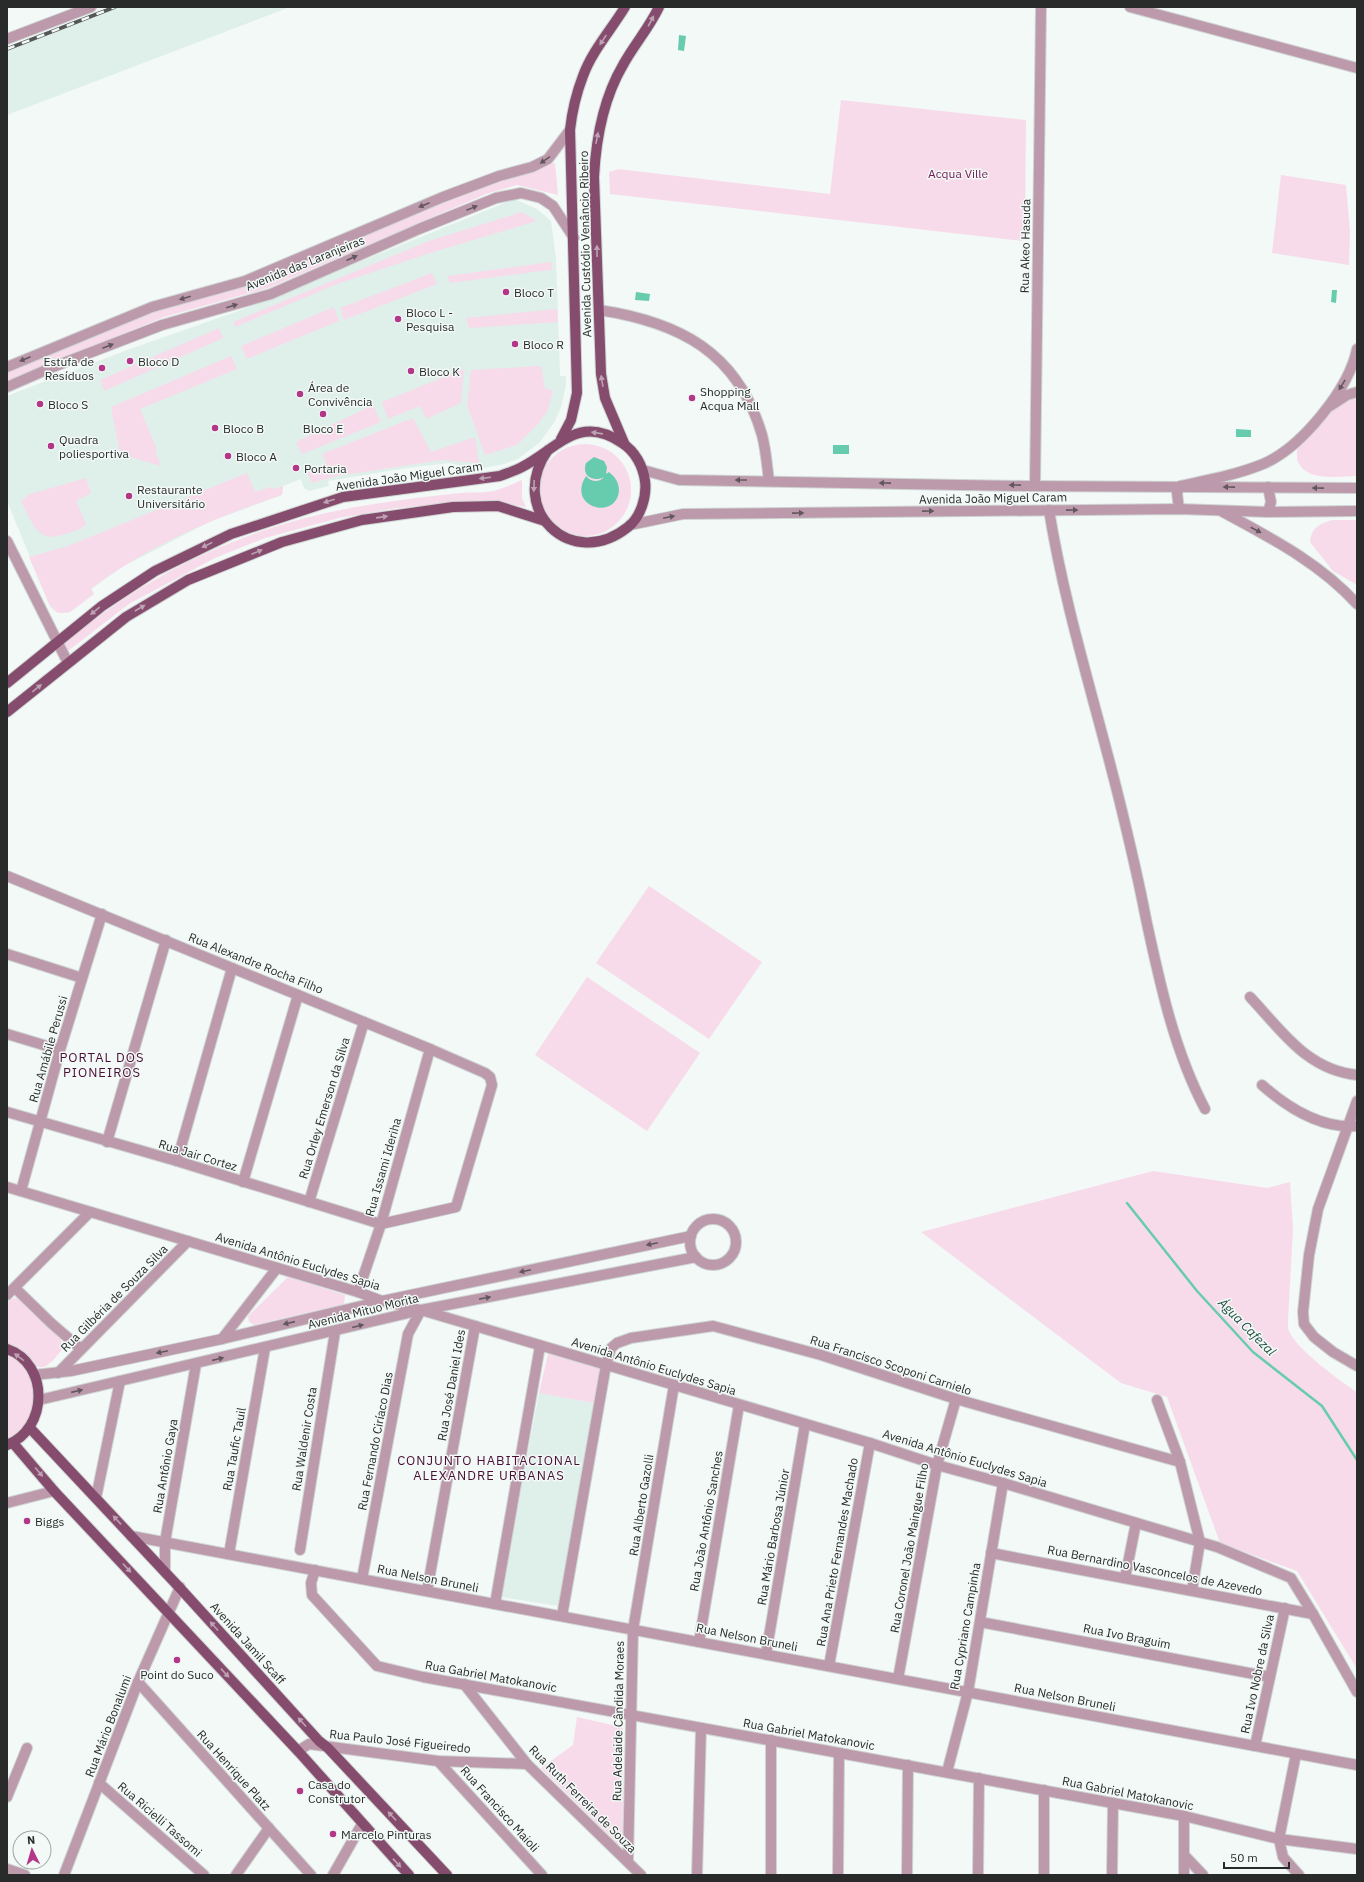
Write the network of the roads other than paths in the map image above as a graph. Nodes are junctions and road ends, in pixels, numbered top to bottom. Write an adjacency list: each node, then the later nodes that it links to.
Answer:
1 (91, 7): 6 (street)
2 (624, 7): 8 (main road, Avenida Custódio Venâncio Ribeiro, one-way to 8)
3 (659, 7): 10 (main road, Avenida Custódio Venâncio Ribeiro, one-way to 3)
4 (1041, 7): 21 (street, Rua Akeo Hasuda)
5 (1130, 7): 7 (street)
6 (7, 39)
7 (1357, 68)
8 (570, 130): 9 (main road, Avenida Custódio Venâncio Ribeiro); 12 (street, Avenida das Laranjeiras, one-way to 12)
9 (574, 238): 13 (street, Avenida das Laranjeiras, one-way to 9); 16 (main road, Avenida Custódio Venâncio Ribeiro)
10 (599, 310): 17 (main road, Avenida Custódio Venâncio Ribeiro, one-way to 10); 20 (street)
11 (1357, 349): 15 (street, one-way to 15)
12 (7, 367)
13 (7, 387)
14 (1357, 392): 15 (street)
15 (1329, 406): 22 (street)
16 (561, 439): 17 (main road, one-way to 16); 18 (main road)
17 (624, 444): 19 (main road)
18 (548, 450): 30 (main road, one-way to 30); 34 (main road, Avenida João Miguel Caram, one-way to 34)
19 (643, 470): 20 (street, Avenida João Miguel Caram, one-way to 19); 31 (main road)
20 (769, 481): 21 (street, Avenida João Miguel Caram, one-way to 20)
21 (1035, 486): 22 (street, Avenida João Miguel Caram)
22 (1180, 486): 23 (street, Avenida João Miguel Caram, one-way to 22); 25 (street)
23 (1268, 487): 24 (street, Avenida João Miguel Caram, one-way to 23); 29 (street)
24 (1357, 488)
25 (1179, 509): 26 (street, Avenida João Miguel Caram, one-way to 25); 27 (street, Avenida João Miguel Caram)
26 (1049, 510): 31 (street, Avenida João Miguel Caram, one-way to 26); 53 (street)
27 (1221, 511): 29 (street, Avenida João Miguel Caram); 33 (street, one-way to 33)
28 (1357, 511): 29 (street, Avenida João Miguel Caram)
29 (1268, 512)
30 (544, 521): 31 (main road); 35 (main road, one-way to 30)
31 (630, 525)
32 (7, 541): 34 (street)
33 (1355, 601)
34 (57, 643): 35 (street); 36 (main road, Avenida João Miguel Caram)
35 (68, 663): 37 (main road, one-way to 35)
36 (7, 683)
37 (7, 712)
38 (7, 876): 39 (street, Rua Alexandre Rocha Filho)
39 (102, 914): 40 (street, Rua Alexandre Rocha Filho); 43 (street, Rua Amábile Perussi)
40 (166, 940): 42 (street, Rua Alexandre Rocha Filho); 57 (street)
41 (7, 954): 43 (street)
42 (232, 968): 44 (street, Rua Alexandre Rocha Filho); 58 (street)
43 (82, 978): 49 (street, Rua Amábile Perussi)
44 (298, 995): 46 (street, Rua Alexandre Rocha Filho); 59 (street)
45 (1250, 997): 50 (street)
46 (364, 1022): 48 (street, Rua Alexandre Rocha Filho); 62 (street, Rua Orley Emerson da Silva)
47 (7, 1034): 49 (street)
48 (430, 1049): 64 (street, Rua Issami Ideriha); 64 (street, Rua Alexandre Rocha Filho)
49 (60, 1050): 55 (street, Rua Amábile Perussi)
50 (1357, 1075)
51 (1262, 1085): 56 (street)
52 (1357, 1101): 56 (street)
53 (1205, 1109)
54 (7, 1112): 55 (street, Rua Jair Cortez)
55 (41, 1122): 57 (street, Rua Jair Cortez); 61 (street, Rua Amábile Perussi)
56 (1352, 1127): 82 (street)
57 (107, 1142): 58 (street, Rua Jair Cortez)
58 (177, 1161): 59 (street, Rua Jair Cortez)
59 (243, 1182): 62 (street, Rua Jair Cortez)
60 (7, 1187): 61 (street, Avenida Antônio Euclydes Sapia)
61 (21, 1191): 63 (street, Avenida Antônio Euclydes Sapia)
62 (309, 1202): 64 (street, Rua Jair Cortez)
63 (90, 1212): 66 (street, Avenida Antônio Euclydes Sapia); 69 (street)
64 (381, 1224): 70 (street, Rua Issami Ideriha)
65 (690, 1236): 67 (street); 67 (street); 71 (street, Avenida Mituo Morita, one-way to 71)
66 (188, 1241): 68 (street, Avenida Antônio Euclydes Sapia); 79 (street, Rua Gilbéria de Souza Silva)
67 (696, 1258): 72 (street, Avenida Mituo Morita, one-way to 67)
68 (277, 1268): 70 (street, Avenida Antônio Euclydes Sapia); 75 (street)
69 (11, 1291): 79 (street)
70 (358, 1292): 71 (street, Avenida Antônio Euclydes Sapia)
71 (382, 1301): 72 (street, Avenida Antônio Euclydes Sapia); 75 (street, Avenida Mituo Morita, one-way to 75)
72 (421, 1310): 73 (street, Avenida Antônio Euclydes Sapia); 74 (street, Avenida Mituo Morita, one-way to 72); 111 (street, Rua Fernando Ciríaco Dias)
73 (476, 1326): 76 (street, Avenida Antônio Euclydes Sapia); 114 (street, Rua José Daniel Ides)
74 (335, 1332): 77 (street, Avenida Mituo Morita); 105 (street, Rua Waldenir Costa)
75 (222, 1339): 83 (street, Avenida Mituo Morita, one-way to 83)
76 (540, 1346): 81 (street, Avenida Antônio Euclydes Sapia); 115 (street)
77 (265, 1348): 80 (street, Avenida Mituo Morita, one-way to 77); 107 (street, Rua Taufic Tauil)
78 (7, 1349): 84 (main road, one-way to 78)
79 (81, 1349): 83 (street, Rua Gilbéria de Souza Silva)
80 (196, 1364): 85 (street, Avenida Mituo Morita); 103 (street, Rua Antônio Gaya)
81 (606, 1365): 86 (street, Avenida Antônio Euclydes Sapia); 87 (street, Rua Francisco Scoponi Carnielo); 119 (street, Rua Francisco Scoponi Carnielo)
82 (1357, 1366)
83 (58, 1373): 84 (street, Avenida Mituo Morita)
84 (34, 1375): 88 (main road)
85 (120, 1381): 88 (street, Avenida Mituo Morita, one-way to 85); 99 (street)
86 (674, 1385): 90 (street, Avenida Antônio Euclydes Sapia); 121 (street, Rua Alberto Gazolli)
87 (956, 1399): 95 (street, Rua Francisco Scoponi Carnielo); 96 (street, Rua Coronel João Maingue Filho)
88 (39, 1400): 92 (main road)
89 (1157, 1400): 95 (street)
90 (739, 1405): 91 (street, Avenida Antônio Euclydes Sapia); 122 (street, Rua João Antônio Sanches)
91 (805, 1424): 93 (street, Avenida Antônio Euclydes Sapia); 123 (street, Rua Mário Barbosa Júnior)
92 (30, 1428): 94 (main road); 99 (main road, Avenida Jamil Scaff)
93 (870, 1443): 96 (street, Avenida Antônio Euclydes Sapia); 124 (street, Rua Ana Prieto Fernandes Machado)
94 (10, 1444): 98 (main road, one-way to 98)
95 (1180, 1462): 104 (street)
96 (936, 1465): 97 (street, Avenida Antônio Euclydes Sapia); 126 (street, Rua Coronel João Maingue Filho)
97 (1003, 1483): 101 (street, Avenida Antônio Euclydes Sapia); 106 (street, Rua Cypriano Campinha)
98 (54, 1491): 100 (street); 117 (main road, one-way to 117)
99 (96, 1498): 102 (main road, Avenida Jamil Scaff, one-way to 99)
100 (7, 1503)
101 (1136, 1523): 104 (street, Avenida Antônio Euclydes Sapia); 110 (street)
102 (132, 1536): 103 (street, Rua Nelson Bruneli); 109 (main road, Avenida Jamil Scaff)
103 (165, 1542): 107 (street, Rua Nelson Bruneli); 109 (street, Rua Antônio Gaya)
104 (1200, 1542): 113 (street); 118 (street, Avenida Antônio Euclydes Sapia)
105 (300, 1550)
106 (991, 1553): 110 (street, Rua Bernardino Vasconcelos de Azevedo); 120 (street, Rua Cypriano Campinha)
107 (229, 1554): 108 (street, Rua Nelson Bruneli)
108 (315, 1570): 111 (street, Rua Nelson Bruneli); 128 (street, Rua Gabriel Matokanovic)
109 (165, 1572): 112 (main road, Avenida Jamil Scaff)
110 (1125, 1578): 113 (street, Rua Bernardino Vasconcelos de Azevedo)
111 (362, 1579): 114 (street, Rua Nelson Bruneli)
112 (180, 1587): 117 (street, Rua Mário Bonalumi); 136 (main road, Avenida Jamil Scaff, one-way to 112)
113 (1192, 1590): 116 (street, Rua Bernardino Vasconcelos de Azevedo)
114 (427, 1591): 115 (street, Rua Nelson Bruneli)
115 (495, 1604): 119 (street, Rua Nelson Bruneli)
116 (1285, 1608): 118 (street, Rua Bernardino Vasconcelos de Azevedo); 125 (street, Rua Ivo Nobre da Silva)
117 (169, 1613): 127 (street, Rua Mário Bonalumi); 137 (main road, one-way to 137)
118 (1313, 1614): 130 (street)
119 (562, 1616): 121 (street, Rua Nelson Bruneli)
120 (980, 1622): 125 (street, Rua Ivo Braguim); 129 (street, Rua Cypriano Campinha)
121 (633, 1630): 122 (street, Rua Nelson Bruneli); 131 (street, Rua Adelaide Cândida Moraes)
122 (698, 1642): 123 (street, Rua Nelson Bruneli)
123 (766, 1654): 124 (street, Rua Nelson Bruneli)
124 (829, 1666): 126 (street, Rua Nelson Bruneli)
125 (1270, 1677): 134 (street, Rua Ivo Nobre da Silva)
126 (898, 1679): 129 (street, Rua Nelson Bruneli)
127 (138, 1682): 146 (street, Rua Mário Bonalumi); 152 (street, Rua Henrique Platz)
128 (464, 1684): 131 (street, Rua Gabriel Matokanovic); 141 (street, Rua Ruth Ferreira de Souza)
129 (968, 1692): 134 (street, Rua Nelson Bruneli); 144 (street, Rua Cypriano Campinha)
130 (1357, 1692)
131 (631, 1715): 132 (street, Rua Gabriel Matokanovic); 156 (street, Rua Adelaide Cândida Moraes)
132 (701, 1728): 133 (street, Rua Gabriel Matokanovic); 168 (street)
133 (771, 1740): 138 (street, Rua Gabriel Matokanovic); 169 (street)
134 (1255, 1746): 139 (street, Rua Nelson Bruneli)
135 (27, 1748): 148 (street)
136 (328, 1748): 137 (street, Rua Paulo José Figueiredo); 140 (street, Rua Paulo José Figueiredo); 165 (main road, Avenida Jamil Scaff, one-way to 136)
137 (298, 1751): 151 (main road)
138 (838, 1753): 142 (street, Rua Gabriel Matokanovic); 170 (street)
139 (1296, 1754): 143 (street, Rua Nelson Bruneli); 153 (street)
140 (438, 1761): 141 (street, Rua Paulo José Figueiredo); 166 (street, Rua Francisco Maioli)
141 (527, 1764): 156 (street, Rua Ruth Ferreira de Souza)
142 (908, 1765): 144 (street, Rua Gabriel Matokanovic); 171 (street)
143 (1357, 1765)
144 (947, 1772): 145 (street, Rua Gabriel Matokanovic)
145 (979, 1778): 147 (street, Rua Gabriel Matokanovic); 172 (street)
146 (99, 1783): 159 (street, Rua Mário Bonalumi); 160 (street, Rua Ricielli Tassomi)
147 (1044, 1790): 149 (street, Rua Gabriel Matokanovic); 173 (street)
148 (7, 1797)
149 (1112, 1803): 150 (street, Rua Gabriel Matokanovic); 174 (street)
150 (1184, 1816): 153 (street, Rua Gabriel Matokanovic); 155 (street)
151 (362, 1824): 163 (street); 164 (main road, one-way to 164)
152 (269, 1828): 161 (street); 162 (street, Rua Henrique Platz)
153 (1279, 1839): 154 (street, Rua Gabriel Matokanovic); 177 (street)
154 (1357, 1849)
155 (1184, 1855): 175 (street); 176 (street)
156 (628, 1861): 167 (street, Rua Ruth Ferreira de Souza)
157 (7, 1868): 158 (street)
158 (25, 1875)
159 (64, 1875)
160 (204, 1875)
161 (236, 1875)
162 (311, 1875)
163 (333, 1875)
164 (409, 1875)
165 (447, 1875)
166 (542, 1875)
167 (641, 1875)
168 (697, 1875)
169 (771, 1875)
170 (838, 1875)
171 (907, 1875)
172 (978, 1875)
173 (1044, 1875)
174 (1112, 1875)
175 (1184, 1875)
176 (1203, 1875)
177 (1299, 1875)

